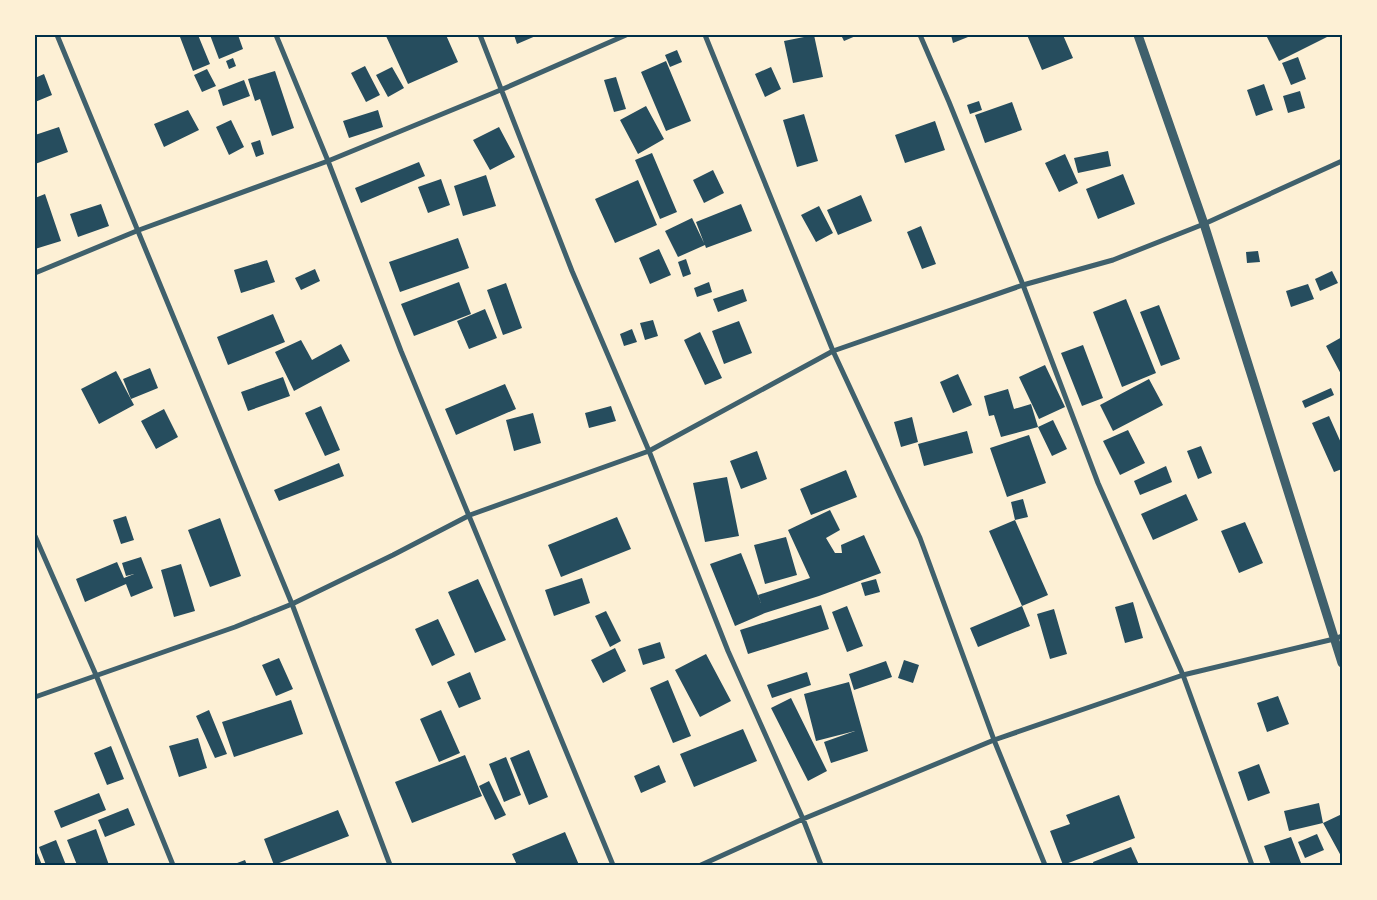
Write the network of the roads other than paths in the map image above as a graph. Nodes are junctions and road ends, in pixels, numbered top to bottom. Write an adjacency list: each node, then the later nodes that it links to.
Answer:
1 (57, 35): 12 (street)
2 (276, 35): 10 (street)
3 (480, 35): 8 (street)
4 (626, 35): 8 (street)
5 (706, 35): 15 (street)
6 (920, 35): 14 (street)
7 (1138, 35): 11 (street)
8 (503, 89): 10 (street); 16 (street)
9 (1342, 160): 11 (street)
10 (328, 162): 12 (street); 17 (street)
11 (1204, 224): 14 (street); 20 (street)
12 (139, 230): 13 (street); 19 (street)
13 (35, 273)
14 (1023, 286): 15 (street); 23 (street)
15 (833, 351): 16 (street); 25 (street)
16 (649, 451): 17 (street); 26 (street)
17 (470, 515): 19 (street); 29 (street)
18 (35, 536): 22 (street)
19 (292, 604): 22 (street); 28 (street)
20 (1338, 638): 21 (street); 23 (street)
21 (1342, 662)
22 (96, 675): 24 (street); 27 (street)
23 (1183, 675): 25 (street); 33 (street)
24 (35, 697)
25 (994, 740): 26 (street); 32 (street)
26 (804, 819): 30 (street); 31 (street)
27 (173, 865)
28 (390, 865)
29 (613, 865)
30 (701, 865)
31 (821, 865)
32 (1045, 865)
33 (1252, 865)

